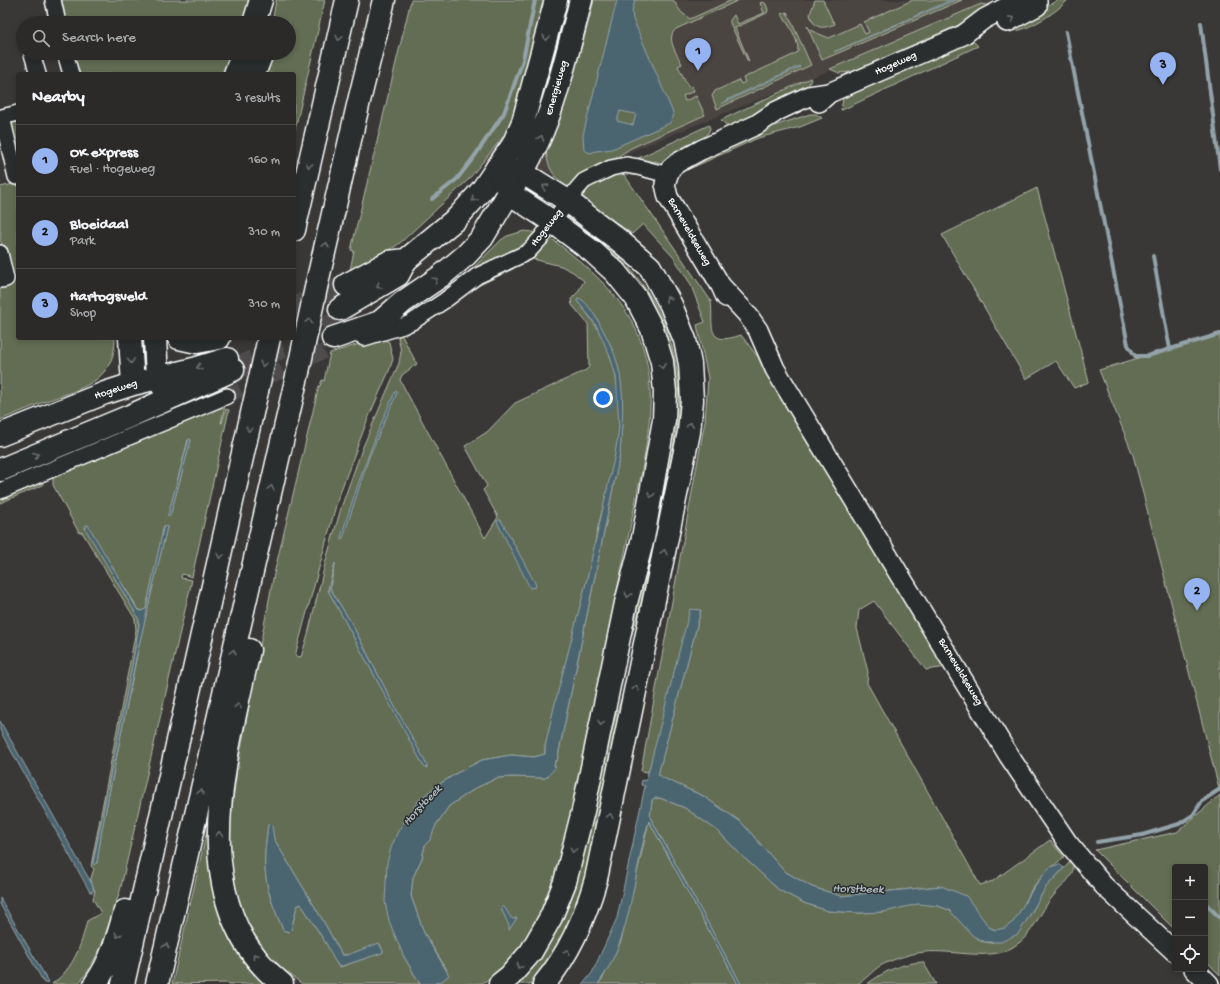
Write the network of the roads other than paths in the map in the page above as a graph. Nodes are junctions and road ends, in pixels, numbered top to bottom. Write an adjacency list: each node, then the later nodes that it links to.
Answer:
1 (53, 0): 9 (street)
2 (261, 0): 10 (main road)
3 (273, 0): 11 (main road)
4 (348, 0): 27 (main road, one-way to 27)
5 (384, 0): 46 (main road, one-way to 5, bridge)
6 (556, 0): 21 (main road, one-way to 21)
7 (581, 0): 22 (main road, Energieweg, one-way to 7)
8 (1034, 1): 23 (street, Hogeweg)
9 (56, 16)
10 (256, 16)
11 (270, 16)
12 (34, 60): 16 (street)
13 (67, 60): 17 (street)
14 (240, 60): 18 (main road)
15 (259, 60): 19 (main road)
16 (37, 72)
17 (70, 72)
18 (236, 72)
19 (255, 72)
20 (16, 114): 24 (street)
21 (497, 168): 22 (main road); 25 (main road); 30 (main road, one-way to 30)
22 (523, 173): 25 (main road); 26 (main road, one-way to 22)
23 (668, 175): 26 (street, Hogeweg); 48 (street, Barneveldseweg)
24 (16, 177)
25 (509, 193): 28 (main road); 33 (main road, one-way to 25)
26 (568, 201): 28 (street, Hogeweg); 55 (main road, one-way to 26)
27 (296, 221)
28 (553, 222): 33 (street, Hogeweg); 54 (main road, one-way to 54)
29 (0, 253): 31 (street)
30 (406, 260): 32 (main road); 33 (main road, one-way to 33)
31 (0, 280)
32 (346, 285)
33 (335, 329)
34 (130, 340): 41 (main road, one-way to 41)
35 (155, 340): 40 (main road)
36 (188, 340): 37 (main road)
37 (208, 340)
38 (269, 340): 47 (main road, one-way to 47, bridge)
39 (231, 377): 40 (main road, Hogeweg, one-way to 40); 42 (main road); 45 (street)
40 (157, 378): 41 (main road, Hogeweg); 42 (main road)
41 (132, 384): 42 (main road); 43 (main road, Hogeweg)
42 (170, 398): 44 (main road, one-way to 42)
43 (0, 435)
44 (0, 470)
45 (0, 491)
46 (262, 526): 52 (main road, one-way to 46); 53 (main road, one-way to 46)
47 (188, 696): 50 (main road, one-way to 50); 51 (main road)
48 (1172, 949)
49 (1197, 972): 56 (street)
50 (95, 984)
51 (123, 984)
52 (157, 984)
53 (282, 984)
54 (500, 984)
55 (544, 984)
56 (1209, 984)

